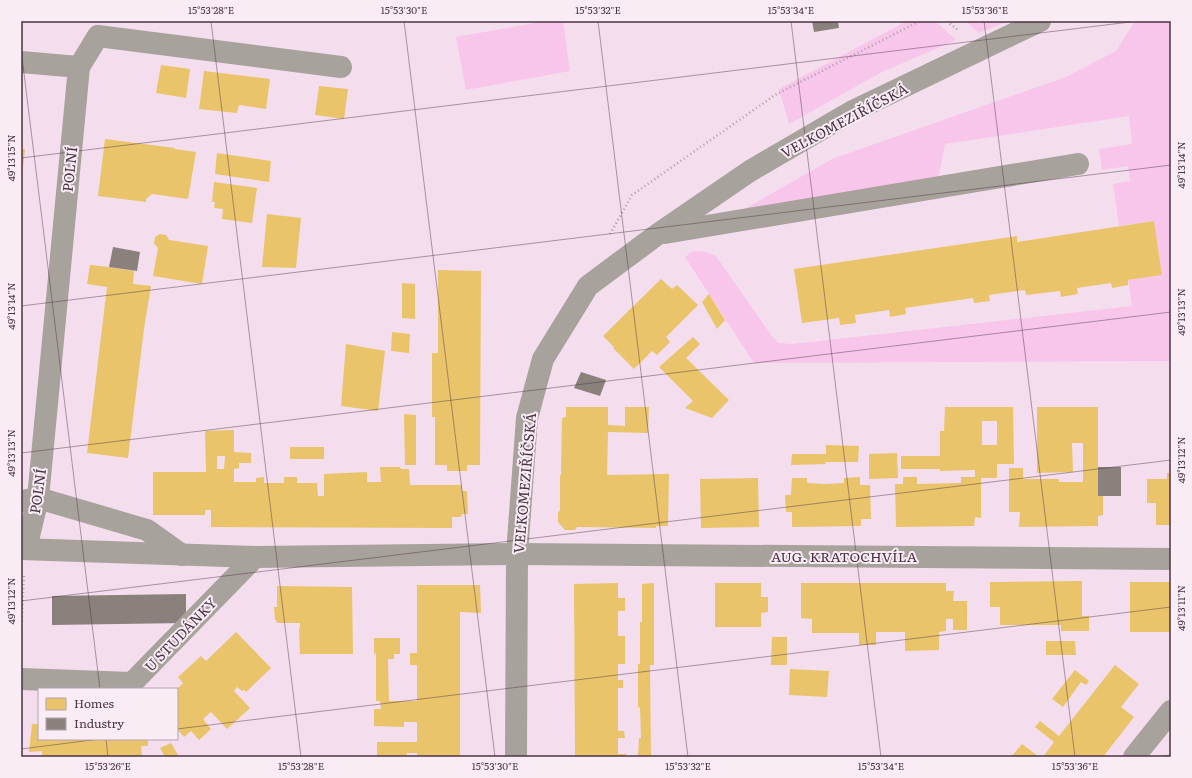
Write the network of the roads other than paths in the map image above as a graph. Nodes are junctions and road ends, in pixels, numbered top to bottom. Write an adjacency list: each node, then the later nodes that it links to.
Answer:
1 (1040, 21): 6 (street, VELKOMEZIŘÍČSKÁ)
2 (21, 62): 3 (street)
3 (79, 67): 4 (street, POLNÍ); 7 (street, POLNÍ)
4 (341, 67)
5 (1078, 164): 6 (street, VELKOMEZIŘÍČSKÁ)
6 (658, 234): 9 (street, VELKOMEZIŘÍČSKÁ)
7 (30, 500): 8 (street, POLNÍ); 10 (street)
8 (23, 549): 10 (street)
9 (517, 554): 11 (street); 12 (street, AUG. KRATOCHVÍLA); 15 (street, VELKOMEZIŘÍČSKÁ)
10 (182, 555): 11 (street)
11 (255, 557): 13 (street, U STUDÁNKY)
12 (1171, 559)
13 (21, 678)
14 (1171, 711): 16 (street)
15 (516, 757)
16 (1134, 757)

